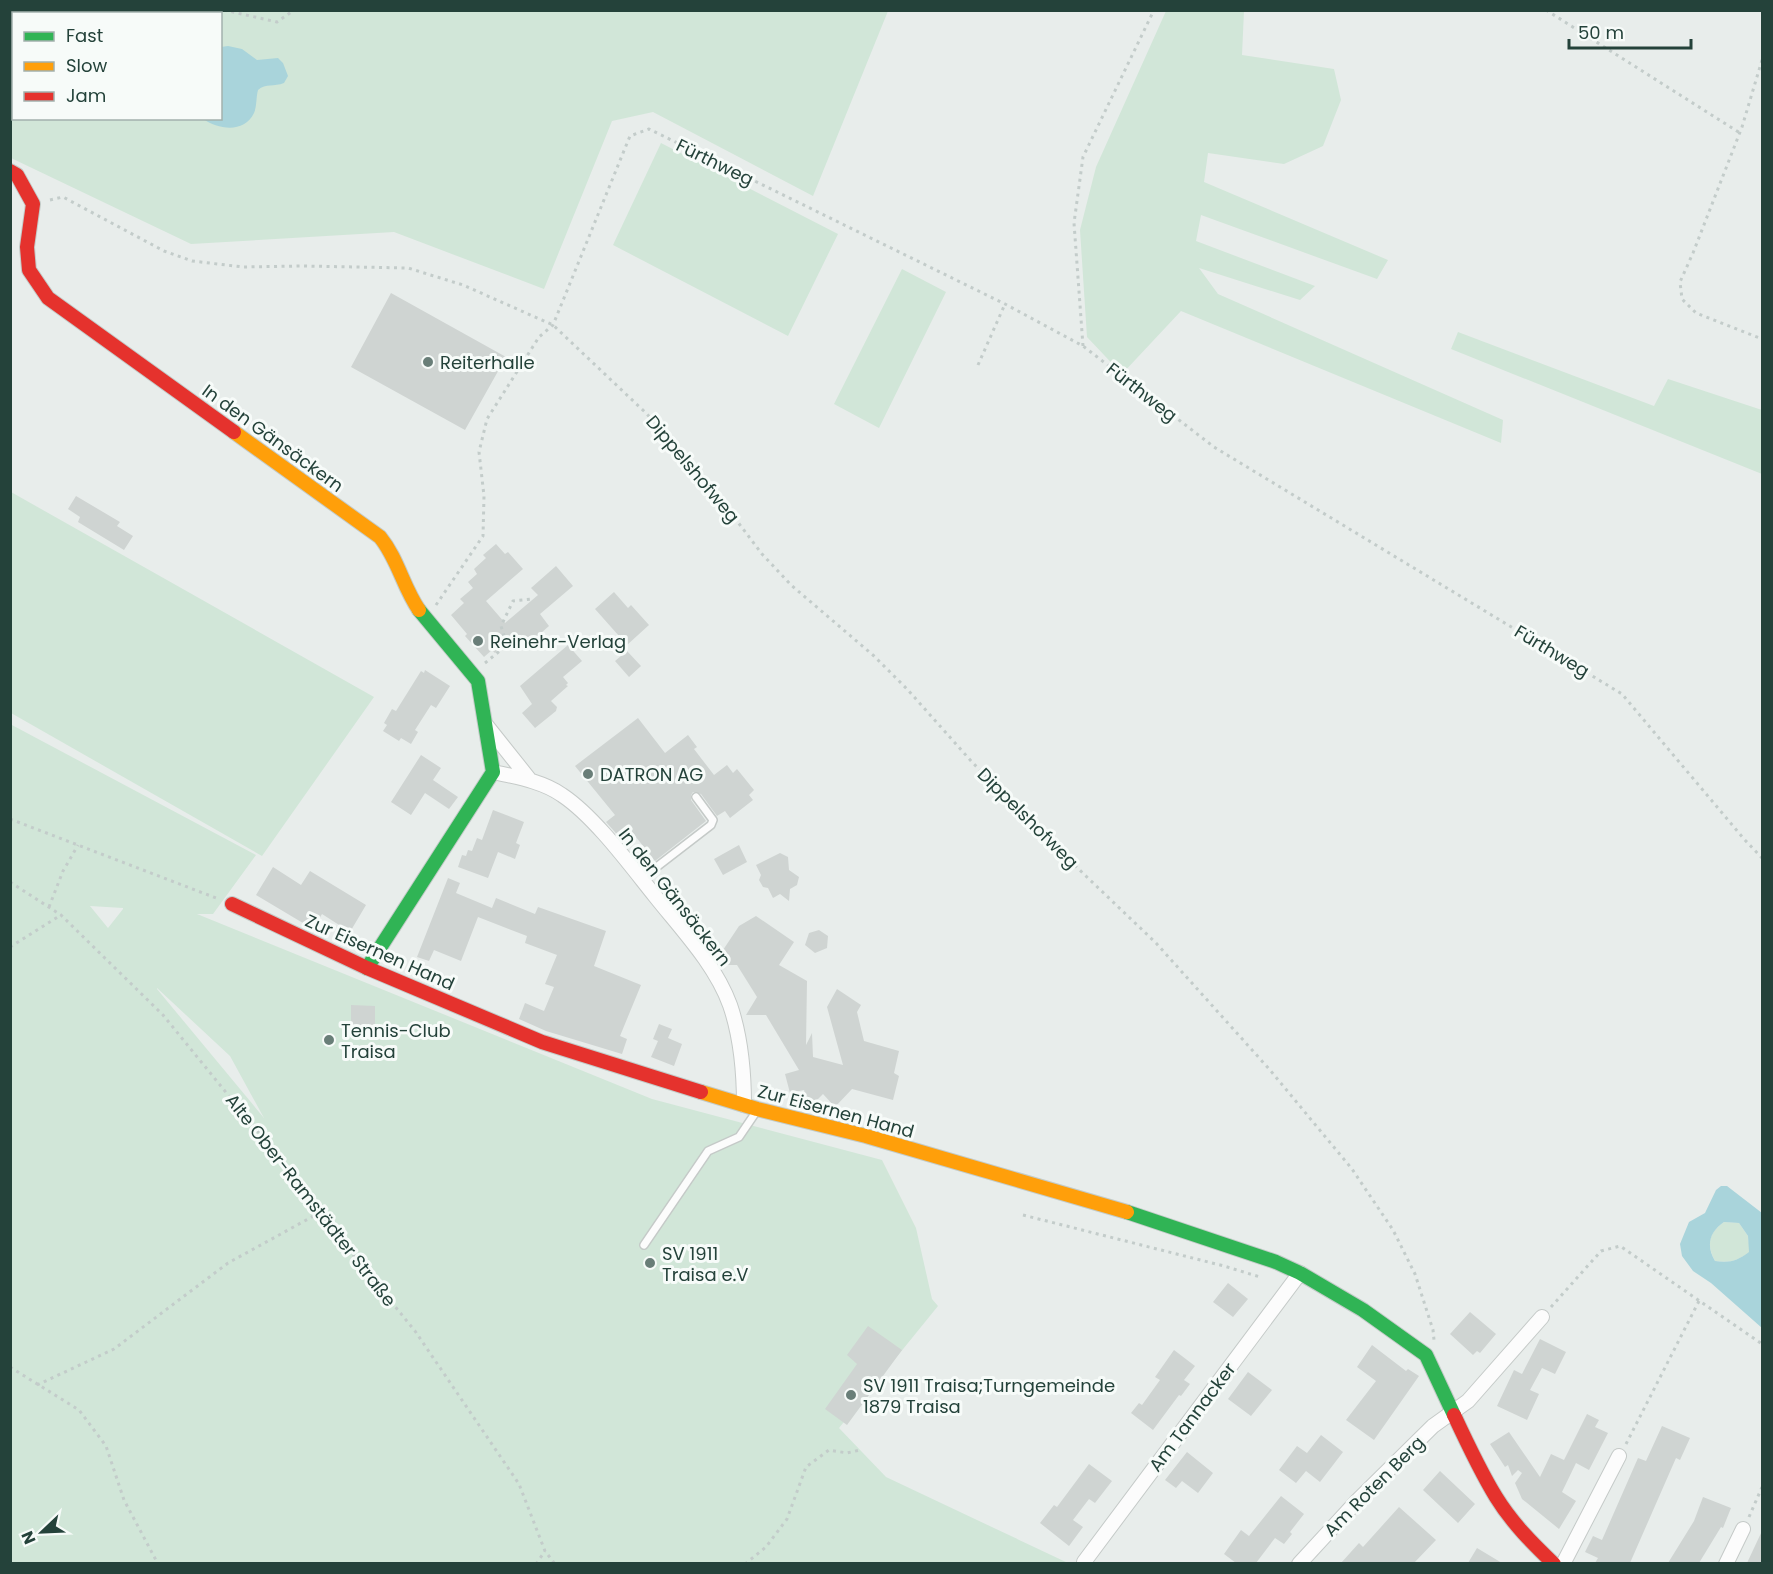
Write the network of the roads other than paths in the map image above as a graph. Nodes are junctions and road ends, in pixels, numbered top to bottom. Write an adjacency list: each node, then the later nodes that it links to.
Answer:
1 (10, 171): 2 (street, In den Gänsäckern)
2 (486, 725): 3 (street, In den Gänsäckern); 4 (street, In den Gänsäckern)
3 (493, 772): 4 (street, In den Gänsäckern); 8 (street)
4 (530, 780): 6 (street, In den Gänsäckern)
5 (696, 797): 6 (lane)
6 (641, 879): 9 (street, In den Gänsäckern)
7 (232, 904): 8 (street, Zur Eisernen Hand)
8 (368, 968): 9 (street, Zur Eisernen Hand)
9 (751, 1107): 10 (lane); 11 (street, Zur Eisernen Hand)
10 (644, 1245)
11 (1300, 1273): 13 (street, Zur Eisernen Hand); 16 (street, Am Tannacker)
12 (1542, 1317): 13 (street, Am Roten Berg)
13 (1452, 1413): 17 (street, Am Roten Berg); 18 (street)
14 (1619, 1456): 19 (street)
15 (1743, 1529): 20 (street)
16 (1084, 1562)
17 (1299, 1563)
18 (1554, 1563)
19 (1563, 1563)
20 (1726, 1563)

